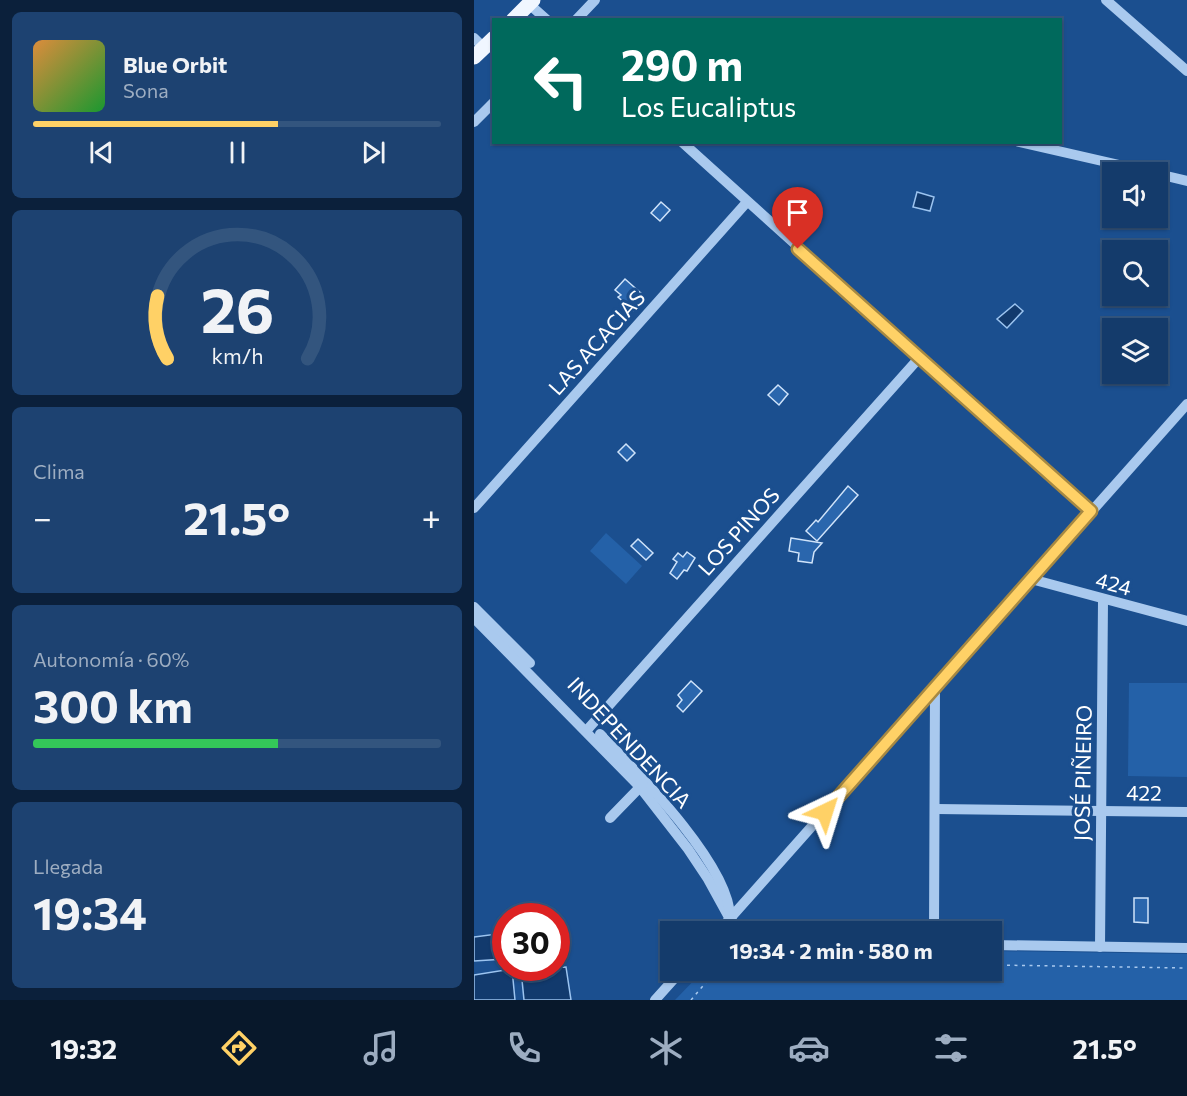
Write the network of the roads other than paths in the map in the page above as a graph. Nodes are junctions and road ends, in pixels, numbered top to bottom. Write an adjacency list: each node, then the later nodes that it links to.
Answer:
1 (596, 0): 6 (street)
2 (1106, 0): 7 (street)
3 (531, 2): 4 (main road); 5 (street)
4 (515, 18)
5 (545, 18)
6 (578, 18)
7 (1187, 71)
8 (492, 104): 9 (street)
9 (474, 122)
10 (684, 144): 15 (street)
11 (1028, 144): 12 (street)
12 (1106, 162)
13 (1168, 176): 14 (street)
14 (1187, 181)
15 (747, 202): 16 (street); 18 (street, LAS ACACIAS)
16 (919, 358): 19 (street); 26 (street, LOS PINOS)
17 (1187, 404): 19 (street)
18 (474, 508)
19 (1091, 511): 20 (street)
20 (1030, 579): 21 (street, 424); 25 (street)
21 (1103, 601): 24 (street, 424); 29 (street, JOSÉ PIÑEIRO)
22 (474, 607): 26 (street, INDEPENDENCIA)
23 (474, 618): 26 (street, INDEPENDENCIA)
24 (1187, 621)
25 (936, 686): 28 (street); 32 (street)
26 (589, 728): 27 (street, INDEPENDENCIA)
27 (642, 784): 31 (street); 32 (street, INDEPENDENCIA)
28 (936, 809): 29 (street, 422); 33 (street)
29 (1101, 810): 30 (street, 422); 35 (street, JOSÉ PIÑEIRO)
30 (1187, 812)
31 (610, 818)
32 (729, 920)
33 (934, 921)
34 (1002, 945): 35 (street)
35 (1100, 947): 36 (street)
36 (1187, 948)
37 (672, 981): 38 (street)
38 (655, 1000)

